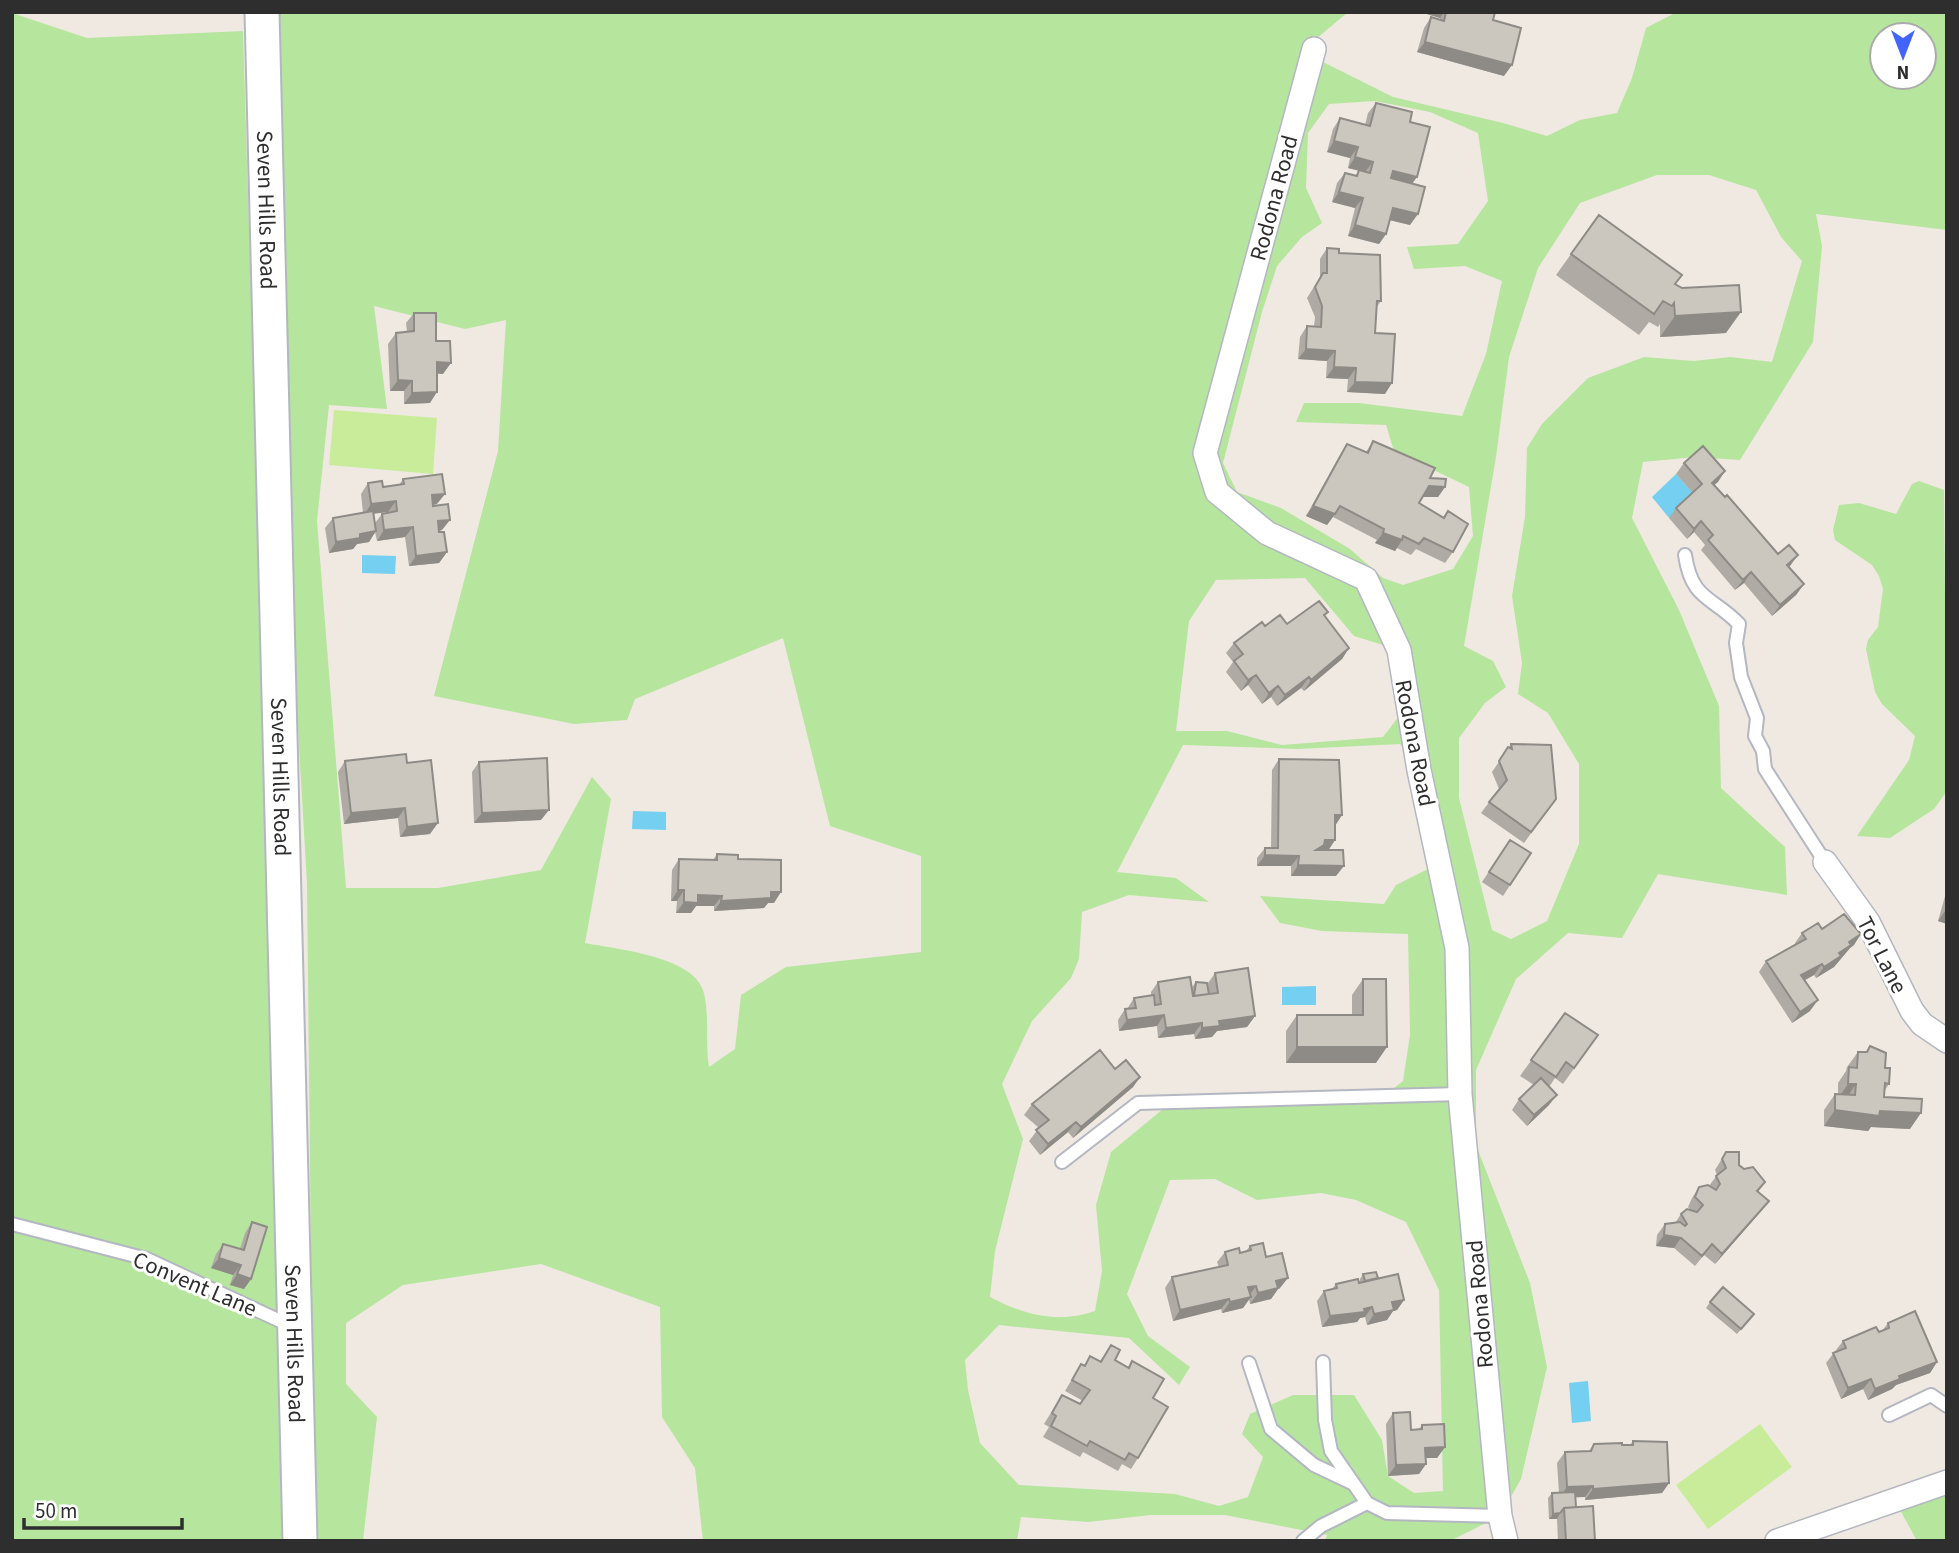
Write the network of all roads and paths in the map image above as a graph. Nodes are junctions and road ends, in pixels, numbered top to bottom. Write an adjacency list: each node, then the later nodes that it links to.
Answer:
1 (261, 12): 9 (main road, Seven Hills Road)
2 (1314, 49): 6 (street, Rodona Road)
3 (1685, 555): 4 (lane)
4 (1825, 862): 5 (street, Tor Lane)
5 (1947, 1041)
6 (1461, 1094): 7 (lane); 17 (street, Rodona Road)
7 (1062, 1162)
8 (12, 1224): 9 (lane, Convent Lane)
9 (295, 1328): 18 (main road, Seven Hills Road)
10 (1323, 1362): 15 (lane)
11 (1249, 1363): 15 (lane)
12 (1947, 1406): 13 (lane)
13 (1889, 1415)
14 (1947, 1482): 21 (street)
15 (1354, 1484): 16 (lane)
16 (1367, 1503): 17 (lane); 19 (lane)
17 (1500, 1516): 20 (street, Rodona Road)
18 (300, 1541)
19 (1303, 1541)
20 (1506, 1541)
21 (1777, 1541)

